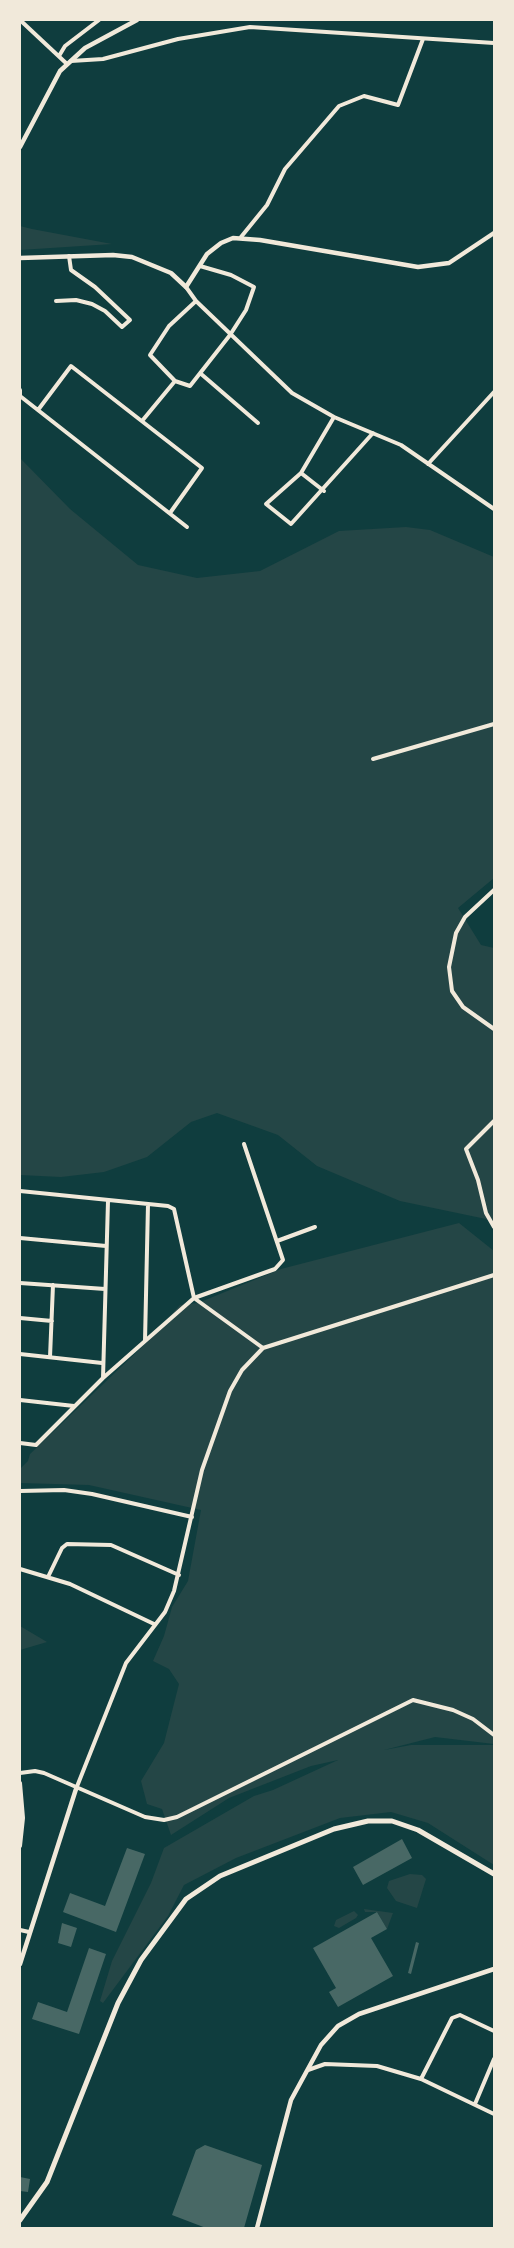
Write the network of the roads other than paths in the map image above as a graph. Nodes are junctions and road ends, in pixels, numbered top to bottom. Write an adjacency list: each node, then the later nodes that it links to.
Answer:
1 (20, 20): 6 (street)
2 (99, 20): 6 (street)
3 (137, 20): 7 (street)
4 (423, 39): 5 (street); 7 (street); 10 (street)
5 (495, 43)
6 (59, 56): 7 (street)
7 (68, 62): 8 (street)
8 (20, 147)
9 (495, 233): 10 (street)
10 (241, 237): 13 (street)
11 (69, 256): 12 (street); 14 (street); 16 (street)
12 (20, 258)
13 (200, 266): 14 (street); 17 (street)
14 (186, 286): 15 (street)
15 (196, 300): 17 (street); 19 (street)
16 (56, 301)
17 (230, 335): 18 (street); 23 (street)
18 (200, 373): 19 (street); 25 (street)
19 (175, 381): 24 (street)
20 (20, 390): 22 (street)
21 (495, 392): 27 (street)
22 (38, 410): 24 (street); 31 (street)
23 (334, 417): 26 (street); 28 (street)
24 (142, 421): 31 (street)
25 (258, 423)
26 (373, 433): 27 (street); 29 (street)
27 (428, 464): 30 (street)
28 (301, 473): 29 (street); 29 (street)
29 (324, 491)
30 (495, 509)
31 (170, 513): 32 (street)
32 (186, 527)
33 (495, 724): 34 (street)
34 (373, 759)
35 (495, 890): 36 (street)
36 (495, 1029)
37 (495, 1121): 43 (street)
38 (244, 1144): 45 (street)
39 (20, 1191): 40 (street)
40 (108, 1201): 41 (street); 46 (street)
41 (148, 1204): 51 (street); 54 (street)
42 (315, 1227): 45 (street)
43 (495, 1227)
44 (20, 1238): 46 (street)
45 (276, 1241): 51 (street)
46 (106, 1246): 50 (street)
47 (495, 1275): 55 (street)
48 (20, 1283): 49 (street)
49 (53, 1285): 50 (street); 53 (street)
50 (105, 1290): 58 (street)
51 (194, 1298): 54 (street); 55 (street)
52 (20, 1318): 53 (street)
53 (52, 1322): 57 (street)
54 (145, 1341): 59 (street)
55 (263, 1348): 64 (street)
56 (20, 1354): 57 (street)
57 (50, 1357): 58 (street)
58 (102, 1363): 59 (street)
59 (103, 1378): 61 (street)
60 (20, 1400): 61 (street)
61 (74, 1406): 62 (street)
62 (20, 1443)
63 (20, 1491): 64 (street)
64 (192, 1517): 66 (street)
65 (20, 1569): 67 (street)
66 (179, 1575): 67 (street); 68 (street)
67 (48, 1577): 68 (street)
68 (154, 1624): 72 (street)
69 (495, 1735): 72 (street)
70 (20, 1773): 72 (street)
71 (20, 1783): 73 (street)
72 (76, 1789): 76 (street)
73 (20, 1846)
74 (495, 1874): 85 (main road)
75 (20, 1929): 76 (street)
76 (29, 1932): 77 (street)
77 (20, 1964)
78 (495, 1969): 81 (street)
79 (495, 2031): 82 (street)
80 (495, 2059): 83 (street)
81 (304, 2072): 82 (street); 86 (street)
82 (421, 2079): 83 (street)
83 (475, 2104): 84 (street)
84 (495, 2114)
85 (20, 2220)
86 (256, 2229)

